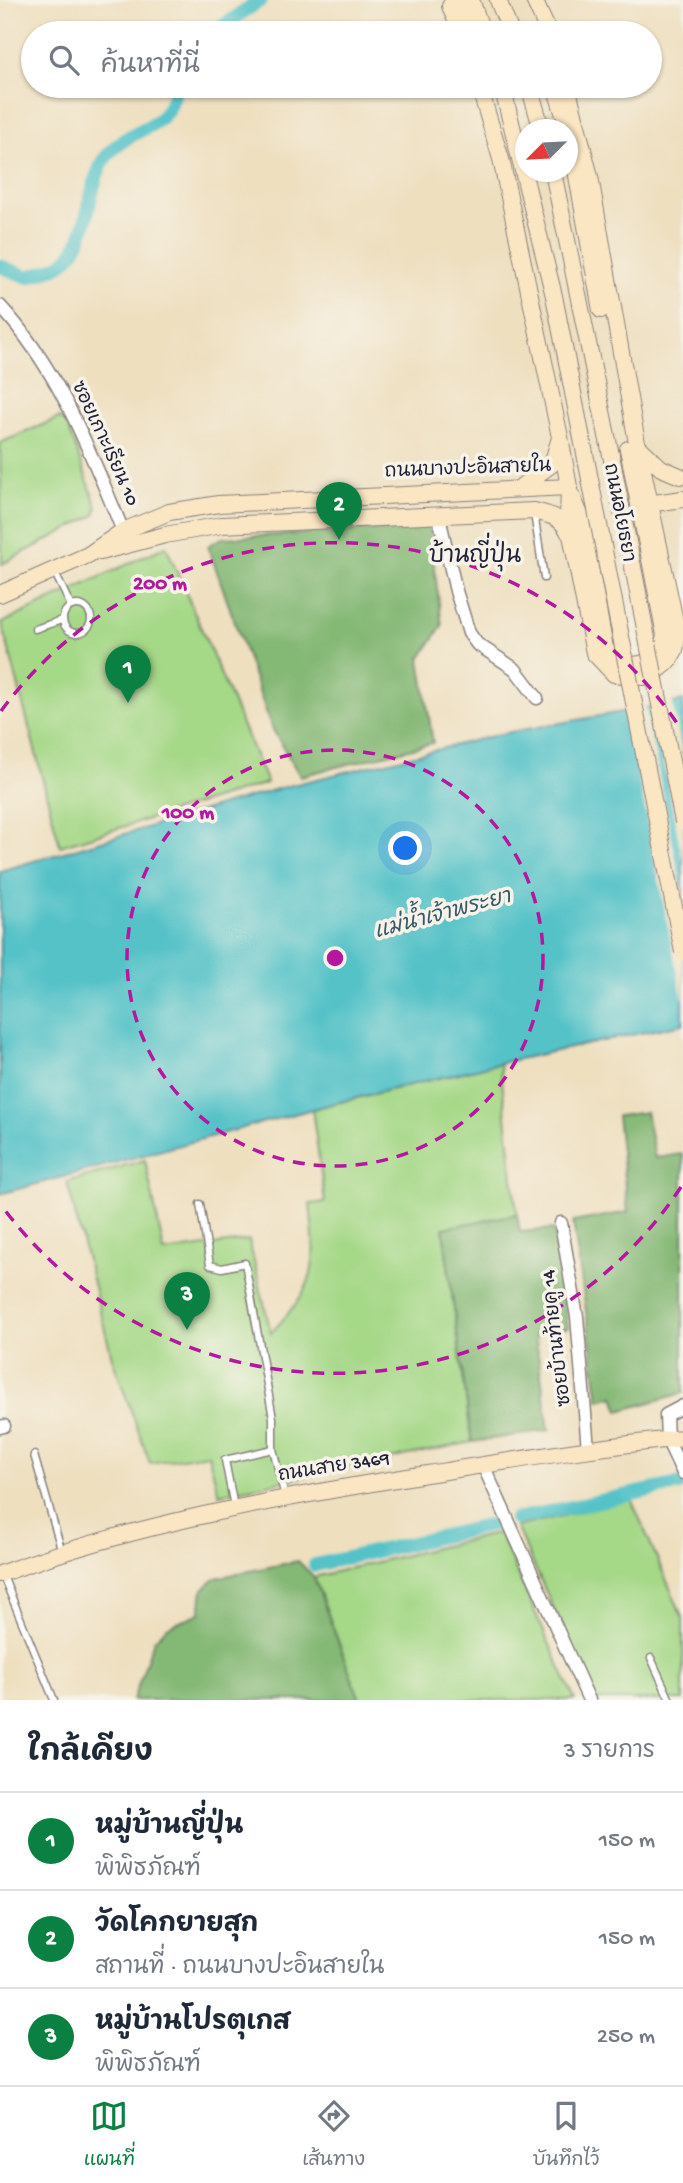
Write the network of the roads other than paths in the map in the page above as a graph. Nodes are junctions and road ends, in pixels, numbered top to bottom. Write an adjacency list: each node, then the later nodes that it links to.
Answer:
1 (447, 0): 6 (main road)
2 (453, 0): 7 (main road)
3 (471, 0): 8 (main road)
4 (498, 0): 9 (main road)
5 (534, 0): 10 (main road)
6 (456, 21)
7 (468, 21)
8 (479, 21)
9 (506, 21)
10 (544, 21)
11 (482, 98): 19 (main road)
12 (506, 98): 16 (main road, ถนนอโยธยา)
13 (532, 98): 17 (main road)
14 (559, 98): 24 (main road)
15 (570, 98): 22 (main road, ถนนอโยธยา)
16 (512, 118): 19 (main road); 43 (main road, ถนนอโยธยา, bridge)
17 (538, 119)
18 (555, 182): 42 (main road, ถนนอโยธยา, bridge)
19 (509, 194): 21 (main road)
20 (0, 306): 32 (street, ซอยเกาะเรียน 10)
21 (560, 437): 25 (main road); 26 (main road)
22 (637, 443): 23 (main road); 24 (main road, ถนนอโยธยา)
23 (682, 476): 24 (main road)
24 (640, 481): 28 (main road, ถนนบางปะอินสายใน)
25 (569, 487): 26 (main road, ถนนบางปะอินสายใน); 28 (main road, ถนนบางปะอินสายใน); 33 (main road, ถนนบางปะอินสายใน)
26 (520, 488): 32 (main road, ถนนบางปะอินสายใน)
27 (683, 500): 28 (main road); 31 (main road)
28 (645, 505): 31 (main road, ถนนบางปะอินสายใน)
29 (534, 511): 30 (main road, ถนนบางปะอินสายใน); 33 (main road, ถนนบางปะอินสายใน); 36 (lane)
30 (439, 517): 34 (main road, ถนนบางปะอินสายใน); 41 (street)
31 (657, 530): 33 (main road, ถนนบางปะอินสายใน)
32 (123, 531): 34 (main road, ถนนบางปะอินสายใน)
33 (572, 538)
34 (88, 555): 35 (main road, ถนนบางปะอินสายใน)
35 (54, 571): 37 (main road, ถนนบางปะอินสายใน); 38 (lane)
36 (544, 578)
37 (4, 592)
38 (71, 606): 39 (lane); 39 (lane)
39 (62, 620): 40 (lane)
40 (35, 629)
41 (537, 698)
42 (683, 822)
43 (683, 951)
44 (200, 1204): 48 (lane)
45 (561, 1223): 49 (street, ซอยบ้านท้ายคู 14)
46 (683, 1406): 47 (street)
47 (675, 1438): 49 (main road, ถนนสาย 3469); 52 (street)
48 (274, 1449): 53 (lane); 54 (lane)
49 (588, 1449): 51 (main road, ถนนสาย 3469)
50 (34, 1455): 55 (lane)
51 (483, 1465): 53 (main road, ถนนสาย 3469); 59 (street)
52 (683, 1473)
53 (285, 1497): 54 (main road, ถนนสาย 3469)
54 (234, 1507): 55 (main road, ถนนสาย 3469)
55 (62, 1552): 56 (main road, ถนนสาย 3469)
56 (1, 1573): 58 (lane)
57 (651, 1658): 60 (lane)
58 (54, 1700)
59 (589, 1700)
60 (670, 1700)

